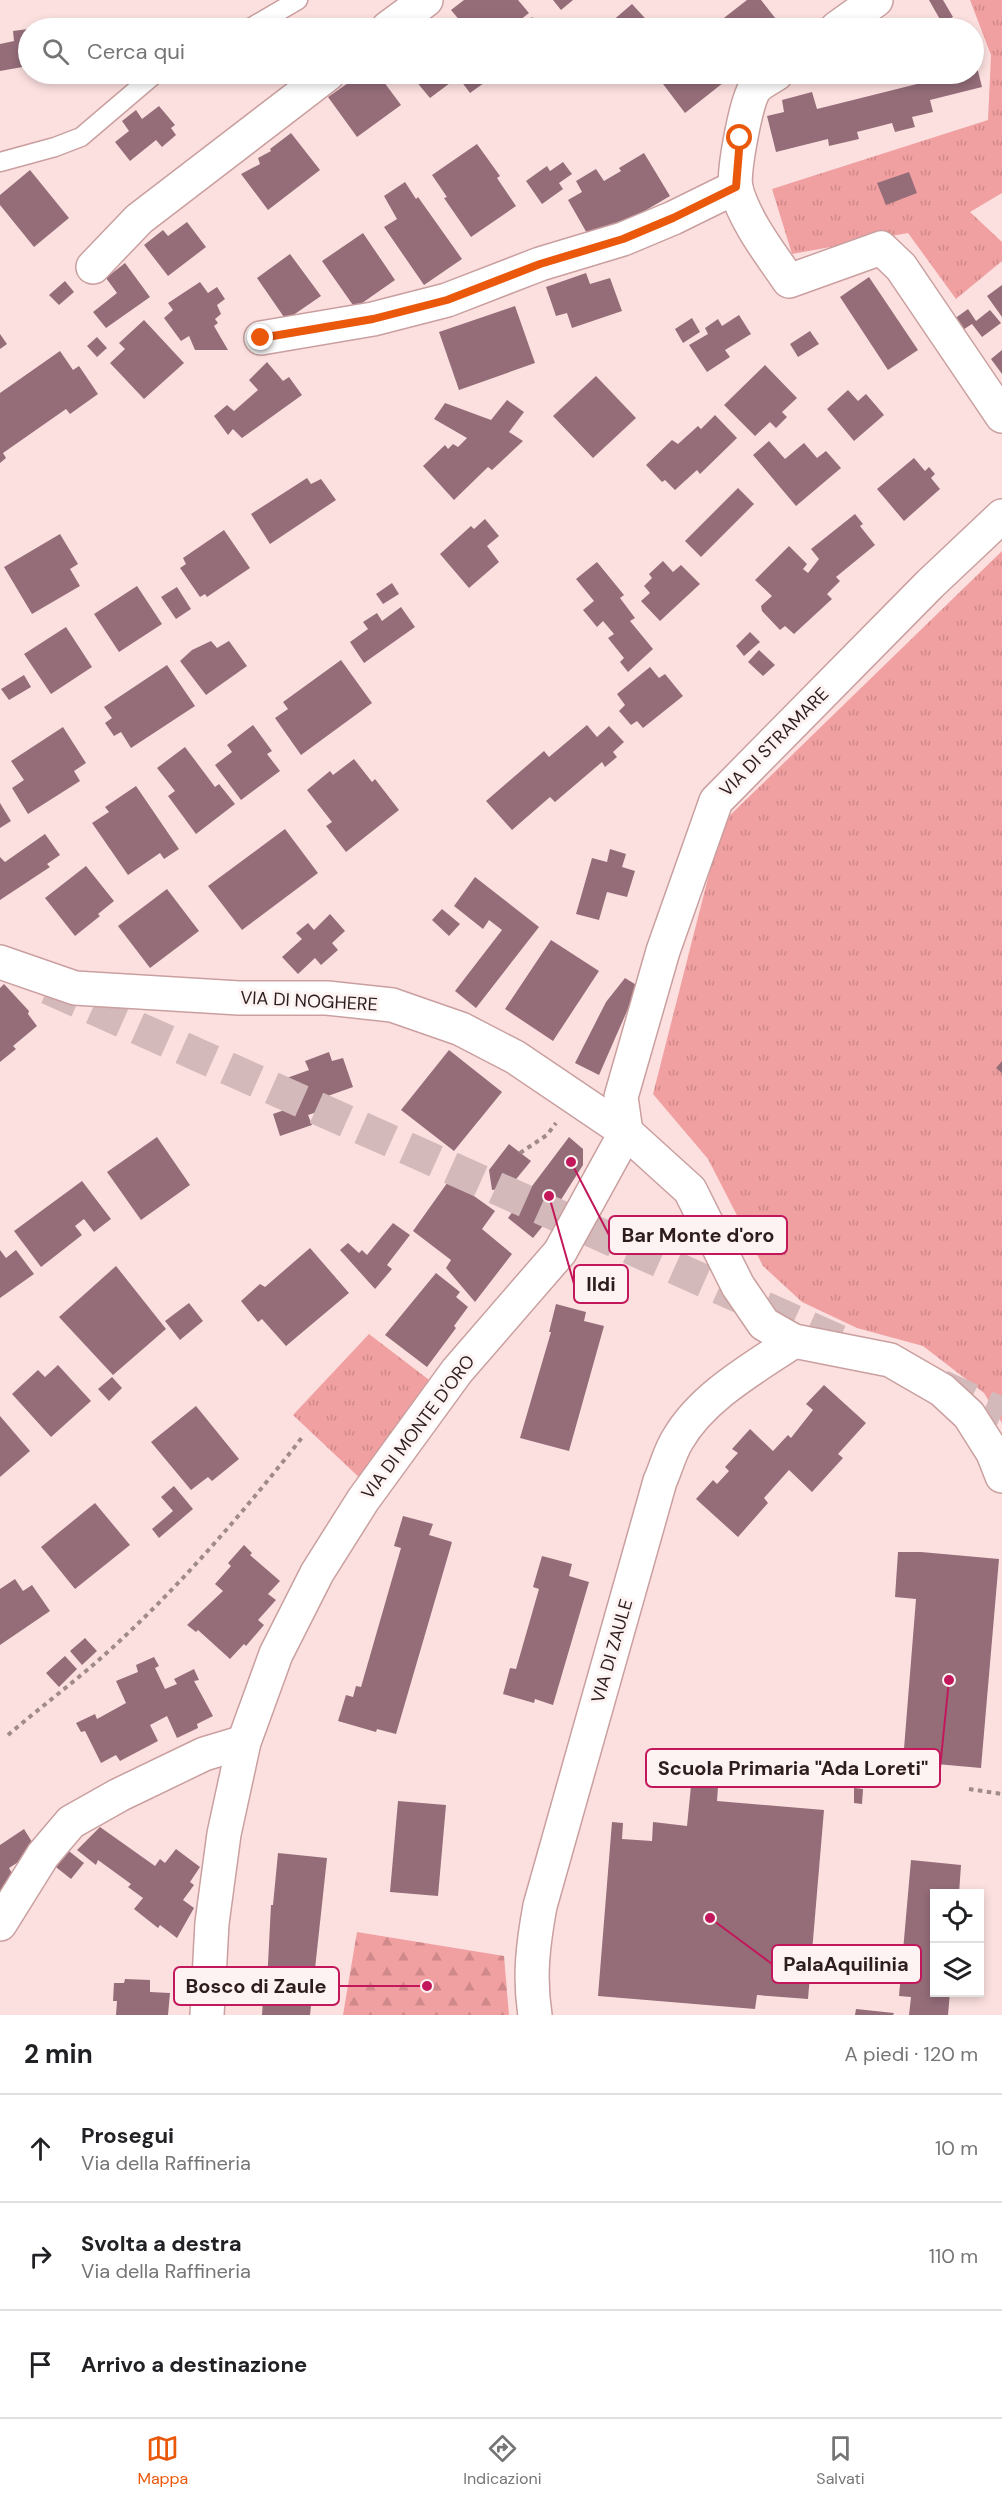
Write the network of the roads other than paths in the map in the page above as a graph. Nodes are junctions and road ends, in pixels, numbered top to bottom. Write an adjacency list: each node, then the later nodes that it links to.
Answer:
1 (298, 0): 4 (lane)
2 (426, 0): 5 (street)
3 (876, 0): 6 (street)
4 (267, 18)
5 (402, 18)
6 (851, 18)
7 (143, 84): 10 (lane)
8 (315, 84): 12 (street)
9 (761, 84): 11 (street)
10 (0, 162)
11 (736, 187): 13 (street); 14 (street)
12 (93, 267)
13 (261, 338)
14 (1002, 416)
15 (1002, 516): 17 (street, VIA DI STRAMARE)
16 (2, 966): 17 (street, VIA DI NOGHERE)
17 (626, 1132): 18 (street); 20 (street, VIA DI MONTE D'ORO)
18 (794, 1341): 19 (street); 23 (street, VIA DI ZAULE)
19 (1002, 1476)
20 (244, 1742): 21 (street); 22 (street, VIA DI MONTE D'ORO)
21 (0, 1924)
22 (207, 2015)
23 (535, 2015)

